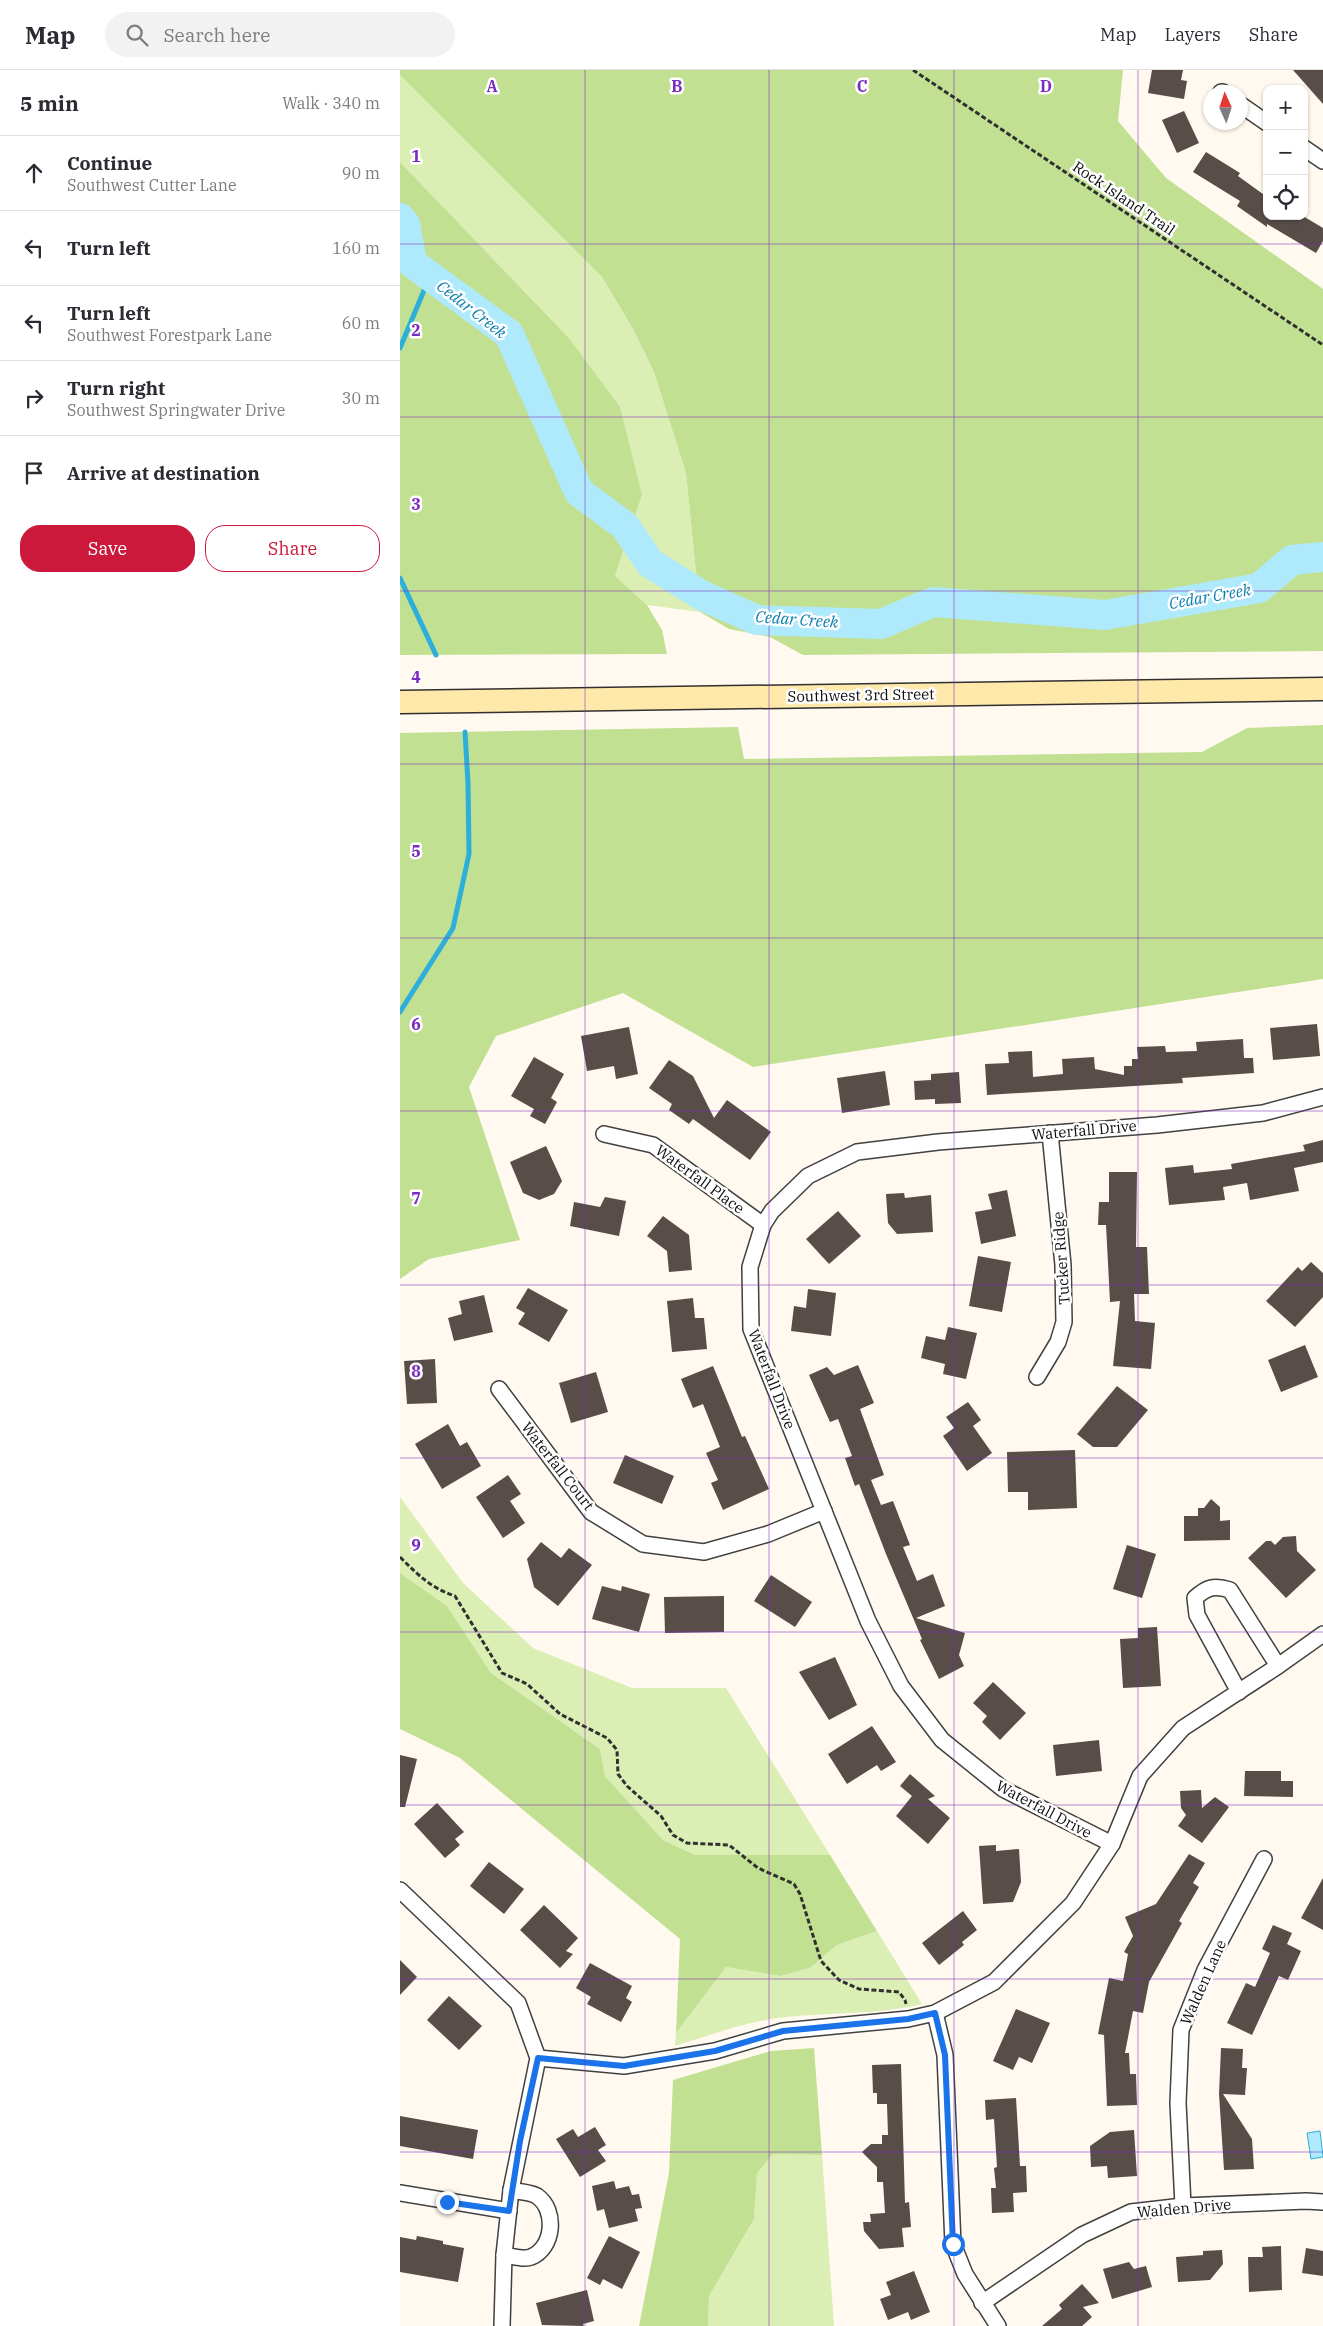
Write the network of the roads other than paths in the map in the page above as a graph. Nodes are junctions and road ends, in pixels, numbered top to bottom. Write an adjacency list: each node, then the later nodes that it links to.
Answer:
1 (1248, 110): 2 (street)
2 (1263, 120)
3 (1308, 151): 4 (street)
4 (1323, 161)
5 (1323, 689): 6 (main road, Southwest 3rd Street)
6 (400, 702)
7 (1323, 1098): 8 (street, Waterfall Drive)
8 (1050, 1133): 10 (street, Waterfall Drive); 11 (street, Tucker Ridge)
9 (604, 1134): 10 (street, Waterfall Place)
10 (763, 1225): 13 (street, Waterfall Drive)
11 (1037, 1377)
12 (499, 1389): 13 (street, Waterfall Court)
13 (824, 1511): 17 (street, Waterfall Drive)
14 (1323, 1634): 15 (street)
15 (1278, 1666): 16 (street); 16 (street)
16 (1239, 1692): 17 (street)
17 (1112, 1844): 20 (street)
18 (1264, 1859): 25 (street, Walden Lane)
19 (400, 1890): 21 (street)
20 (935, 2013): 21 (street); 28 (street)
21 (538, 2058): 22 (street)
22 (511, 2190): 26 (street); 27 (street)
23 (400, 2193): 26 (street)
24 (1323, 2202): 25 (street, Walden Drive)
25 (1183, 2206): 28 (street, Walden Drive)
26 (509, 2211): 27 (street)
27 (504, 2255): 29 (street)
28 (982, 2303): 30 (street)
29 (502, 2326)
30 (998, 2326)

